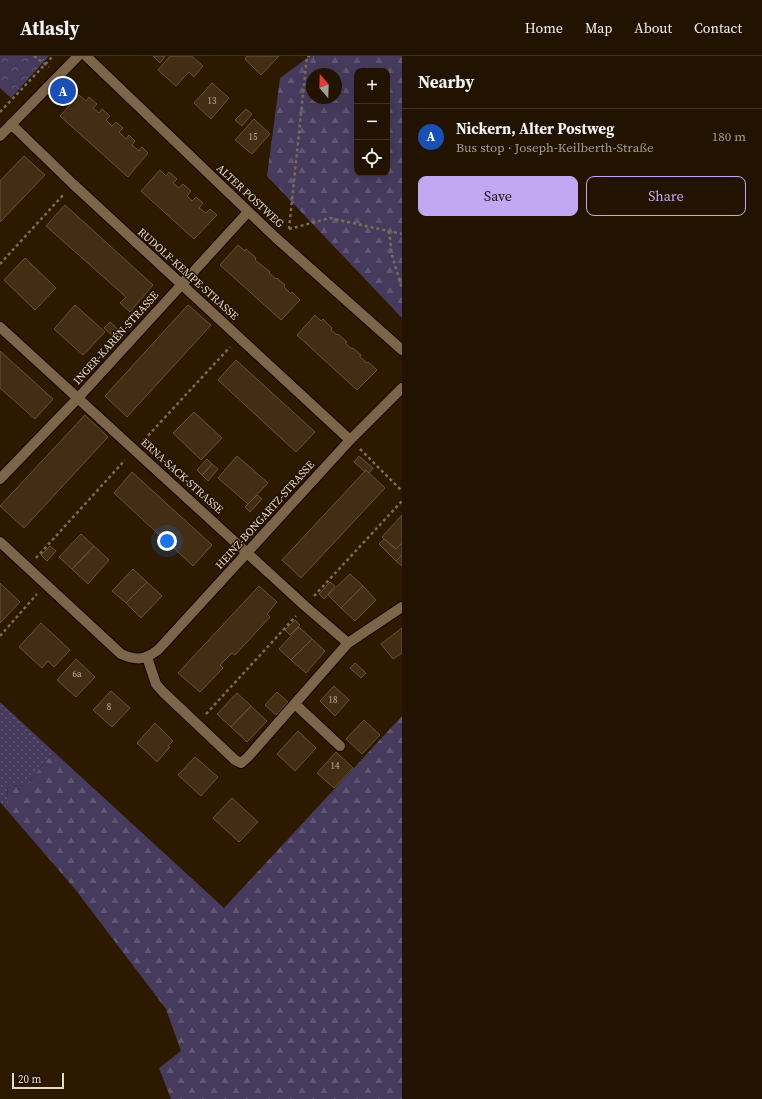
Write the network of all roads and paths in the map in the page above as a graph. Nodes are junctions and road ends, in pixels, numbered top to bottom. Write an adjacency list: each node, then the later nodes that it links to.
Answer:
1 (34, 56): 7 (path)
2 (53, 56): 7 (path)
3 (78, 56): 8 (street)
4 (86, 56): 13 (street, ALTER POSTWEG)
5 (307, 56): 6 (path); 14 (path)
6 (314, 56)
7 (45, 64): 8 (path); 9 (path)
8 (60, 75): 10 (street)
9 (0, 112)
10 (11, 124): 11 (street); 12 (street, RUDOLF-KEMPE-STRASSE)
11 (0, 136)
12 (73, 184): 18 (path); 19 (street, RUDOLF-KEMPE-STRASSE)
13 (248, 212): 17 (street, ALTER POSTWEG); 19 (street, INGER-KARÉN-STRASSE)
14 (289, 229): 15 (path); 17 (path)
15 (389, 231): 16 (path); 20 (path)
16 (402, 234)
17 (276, 237): 22 (street, ALTER POSTWEG)
18 (0, 264)
19 (181, 284): 24 (street, INGER-KARÉN-STRASSE); 25 (street, RUDOLF-KEMPE-STRASSE)
20 (402, 289)
21 (0, 327): 24 (street, ERNA-SACK-STRASSE)
22 (402, 350)
23 (402, 388): 25 (street, HEINZ-BONGARTZ-STRASSE)
24 (78, 398): 26 (street, INGER-KARÉN-STRASSE); 29 (street, ERNA-SACK-STRASSE)
25 (350, 440): 27 (path); 29 (street, HEINZ-BONGARTZ-STRASSE)
26 (0, 479)
27 (402, 491)
28 (0, 542): 30 (street)
29 (248, 552): 33 (street, ERNA-SACK-STRASSE); 34 (street, HEINZ-BONGARTZ-STRASSE)
30 (46, 584): 32 (path); 34 (street)
31 (402, 607): 33 (street)
32 (0, 636)
33 (348, 643): 35 (street)
34 (147, 657): 35 (street)
35 (295, 704): 36 (street)
36 (340, 746)

